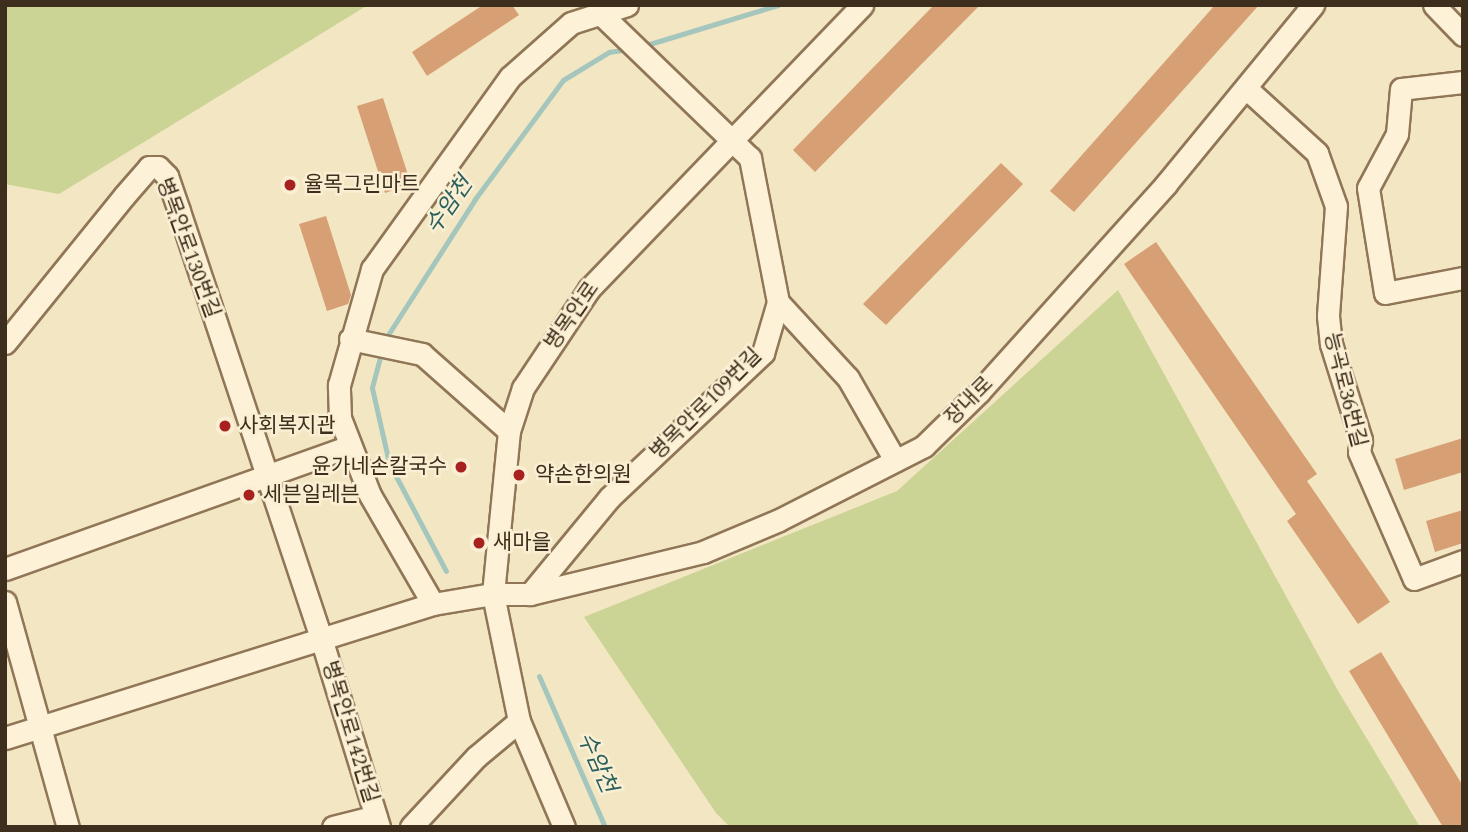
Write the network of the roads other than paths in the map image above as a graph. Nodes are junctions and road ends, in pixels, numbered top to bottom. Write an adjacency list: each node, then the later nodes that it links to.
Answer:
1 (627, 5): 5 (street)
2 (862, 5): 9 (street, 병목안로)
3 (1313, 5): 8 (street, 장내로)
4 (1434, 5): 6 (street)
5 (599, 12): 9 (street, 병목안로109번길); 14 (street)
6 (1463, 35)
7 (1463, 82): 10 (street)
8 (1247, 89): 11 (street, 능곡로36번길); 18 (street, 장내로)
9 (732, 141): 13 (street, 병목안로109번길); 16 (street, 병목안로)
10 (1368, 188): 11 (street); 12 (street)
11 (1336, 205): 20 (street, 능곡로36번길)
12 (1463, 278)
13 (778, 302): 18 (street); 23 (street, 병목안로109번길)
14 (356, 341): 16 (street); 17 (street)
15 (5, 343): 19 (street, 병목안로130번길)
16 (509, 431): 22 (street, 병목안로)
17 (350, 446): 19 (street); 25 (street)
18 (895, 460): 23 (street, 장내로)
19 (265, 475): 21 (street); 26 (street, 병목안로130번길)
20 (1463, 561)
21 (5, 569)
22 (493, 594): 23 (street, 장내로); 25 (street); 27 (street, 병목안로)
23 (530, 594)
24 (5, 602): 28 (street)
25 (433, 604): 26 (street)
26 (321, 638): 28 (street); 30 (street, 병목안로142번길)
27 (519, 721): 33 (street); 34 (street, 병목안로)
28 (41, 728): 29 (street); 31 (street)
29 (5, 737)
30 (377, 821): 32 (street)
31 (68, 827)
32 (333, 827)
33 (411, 827)
34 (564, 827)

